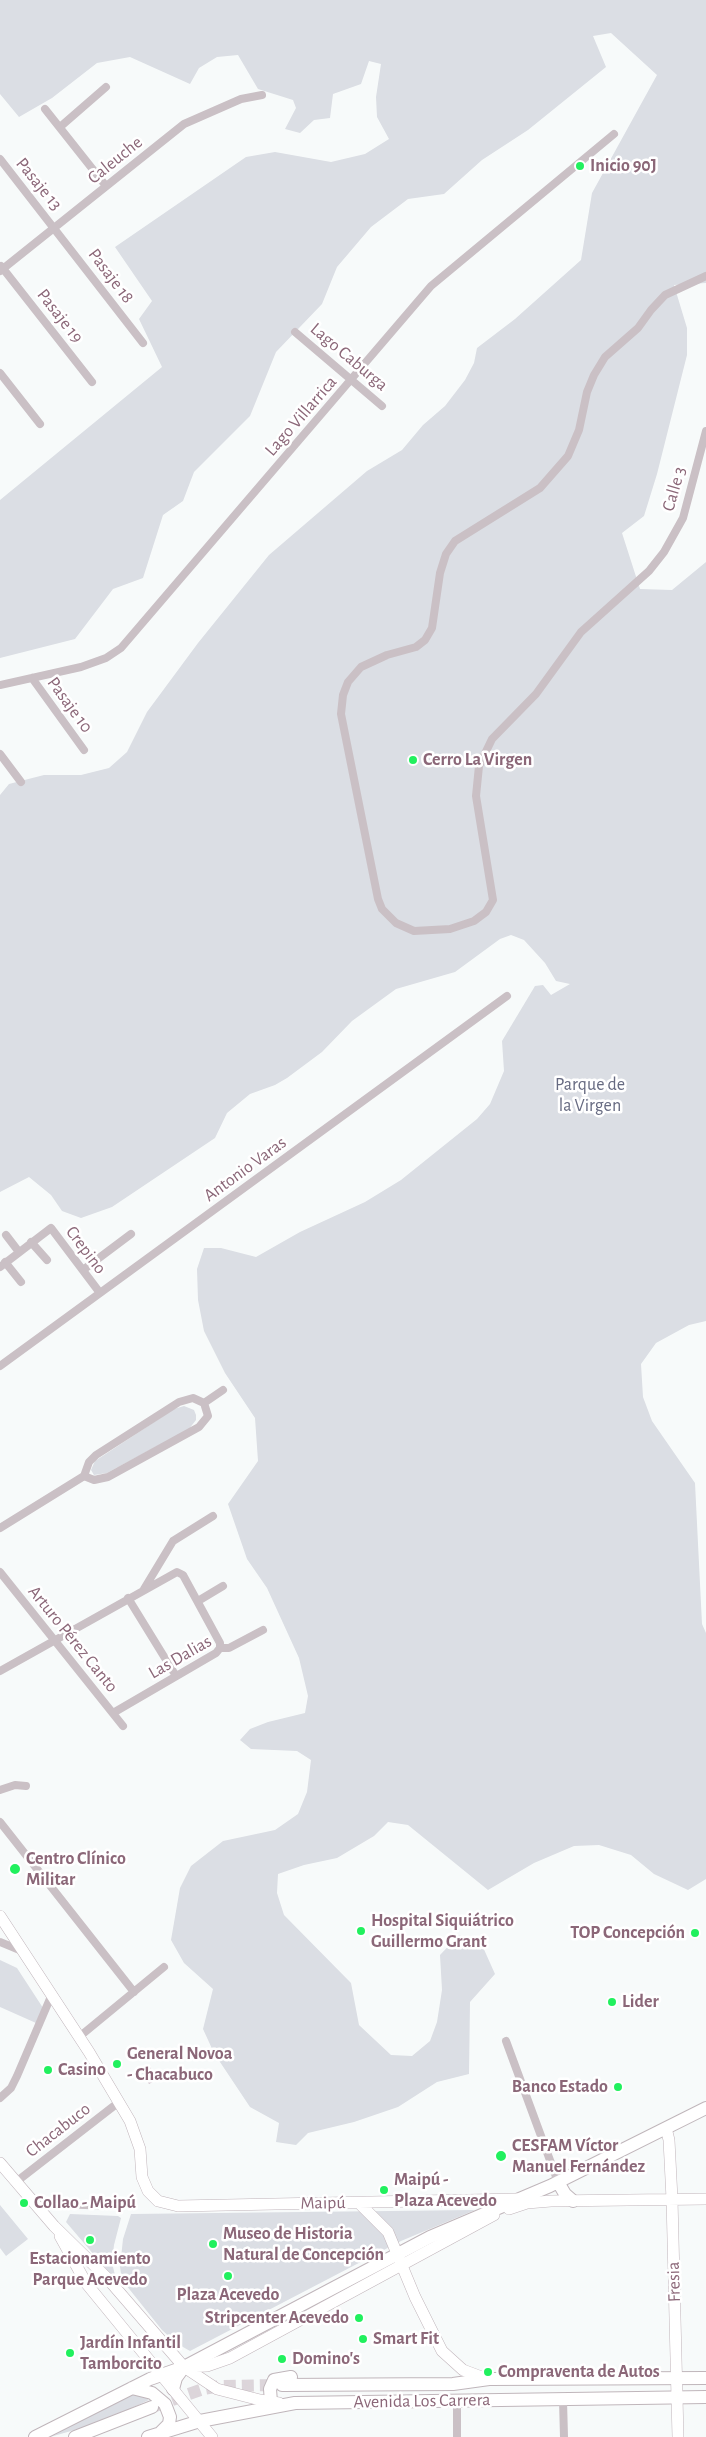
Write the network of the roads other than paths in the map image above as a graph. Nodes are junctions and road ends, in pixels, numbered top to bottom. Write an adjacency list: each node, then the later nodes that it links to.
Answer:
1 (106, 87): 4 (street)
2 (262, 95): 7 (street, Caleuche)
3 (45, 110): 4 (street)
4 (60, 127): 7 (street)
5 (614, 134): 14 (street, Lago Villarrica)
6 (0, 159): 8 (street, Pasaje 13)
7 (106, 186): 8 (street, Caleuche)
8 (55, 227): 9 (street, Caleuche); 12 (street, Pasaje 18)
9 (1, 268): 15 (street, Pasaje 19)
10 (706, 276): 18 (street, Calle 3)
11 (295, 332): 14 (street, Lago Caburga)
12 (143, 343)
13 (0, 374): 17 (street)
14 (352, 380): 16 (street, Lago Caburga); 19 (street, Lago Villarrica)
15 (92, 382)
16 (382, 406)
17 (40, 424)
18 (706, 431)
19 (32, 678): 20 (street, Lago Villarrica); 21 (street, Pasaje 10)
20 (0, 685)
21 (84, 750)
22 (0, 754): 23 (street)
23 (22, 782)
24 (507, 996): 33 (street, Antonio Varas)
25 (131, 1234): 31 (street)
26 (6, 1235): 28 (street)
27 (31, 1242): 28 (street, Crepino); 29 (street); 31 (street, Crepino)
28 (20, 1252): 30 (street, Crepino)
29 (46, 1260)
30 (3, 1264): 32 (street)
31 (83, 1270): 33 (street, Crepino)
32 (21, 1282)
33 (100, 1293): 34 (street, Antonio Varas)
34 (0, 1366)
35 (223, 1390): 36 (street)
36 (204, 1403): 37 (street); 37 (street)
37 (84, 1476): 39 (street)
38 (213, 1516): 42 (street)
39 (0, 1528)
40 (0, 1572): 46 (street, Arturo Pérez Canto)
41 (223, 1586): 44 (street)
42 (144, 1589): 43 (street); 44 (street)
43 (128, 1598): 46 (street); 49 (street)
44 (198, 1601): 47 (street)
45 (263, 1630): 47 (street, Las Dalias)
46 (55, 1640): 48 (street); 50 (street, Arturo Pérez Canto)
47 (220, 1648): 49 (street, Las Dalias)
48 (0, 1671)
49 (176, 1676): 50 (street, Las Dalias)
50 (113, 1713): 51 (street, Arturo Pérez Canto)
51 (123, 1726)
52 (26, 1786): 53 (street)
53 (0, 1790)
54 (0, 1822): 59 (street)
55 (0, 1916): 57 (main road)
56 (0, 1942): 57 (street)
57 (24, 1951): 60 (main road)
58 (164, 1967): 59 (street)
59 (134, 1992): 61 (street)
60 (52, 1994): 61 (main road); 63 (street)
61 (79, 2037): 64 (main road)
62 (506, 2041): 69 (street)
63 (0, 2098)
64 (119, 2102): 68 (street, Chacabuco); 75 (main road, Maipú)
65 (706, 2108): 66 (main road)
66 (666, 2128): 69 (main road); 70 (main road, Fresia)
67 (0, 2162): 68 (main road)
68 (16, 2182): 74 (main road)
69 (558, 2182): 72 (main road); 73 (main road)
70 (672, 2199): 71 (main road, Maipú); 72 (main road, Maipú); 82 (main road, Fresia)
71 (706, 2199)
72 (573, 2201): 73 (main road, Maipú)
73 (518, 2202): 75 (main road, Maipú); 78 (main road)
74 (34, 2203): 76 (street); 77 (main road)
75 (359, 2203): 78 (main road)
76 (111, 2206)
77 (54, 2226): 79 (main road); 80 (main road)
78 (400, 2260): 79 (main road); 81 (main road)
79 (184, 2367): 80 (main road); 86 (main road); 91 (main road)
80 (162, 2375): 85 (main road); 86 (main road)
81 (482, 2378): 82 (main road, Avenida Los Carrera); 84 (main road, Avenida Los Carrera); 91 (main road)
82 (677, 2378): 83 (main road, Avenida Los Carrera); 88 (main road, Fresia)
83 (706, 2378)
84 (282, 2385)
85 (132, 2388): 95 (main road); 96 (main road)
86 (174, 2389): 94 (main road)
87 (706, 2397): 88 (main road, Avenida Los Carrera)
88 (677, 2398): 89 (main road, Avenida Los Carrera); 102 (main road, Fresia)
89 (563, 2400): 90 (main road, Avenida Los Carrera); 101 (street)
90 (457, 2401): 92 (main road, Avenida Los Carrera); 100 (street)
91 (271, 2402): 92 (main road)
92 (294, 2403): 94 (main road, Avenida Los Carrera)
93 (152, 2407): 97 (main road)
94 (200, 2422): 95 (main road, Avenida Los Carrera); 99 (main road)
95 (161, 2432): 98 (main road, Avenida Los Carrera)
96 (35, 2437)
97 (75, 2437)
98 (148, 2437)
99 (212, 2437)
100 (457, 2437)
101 (564, 2437)
102 (678, 2437)

